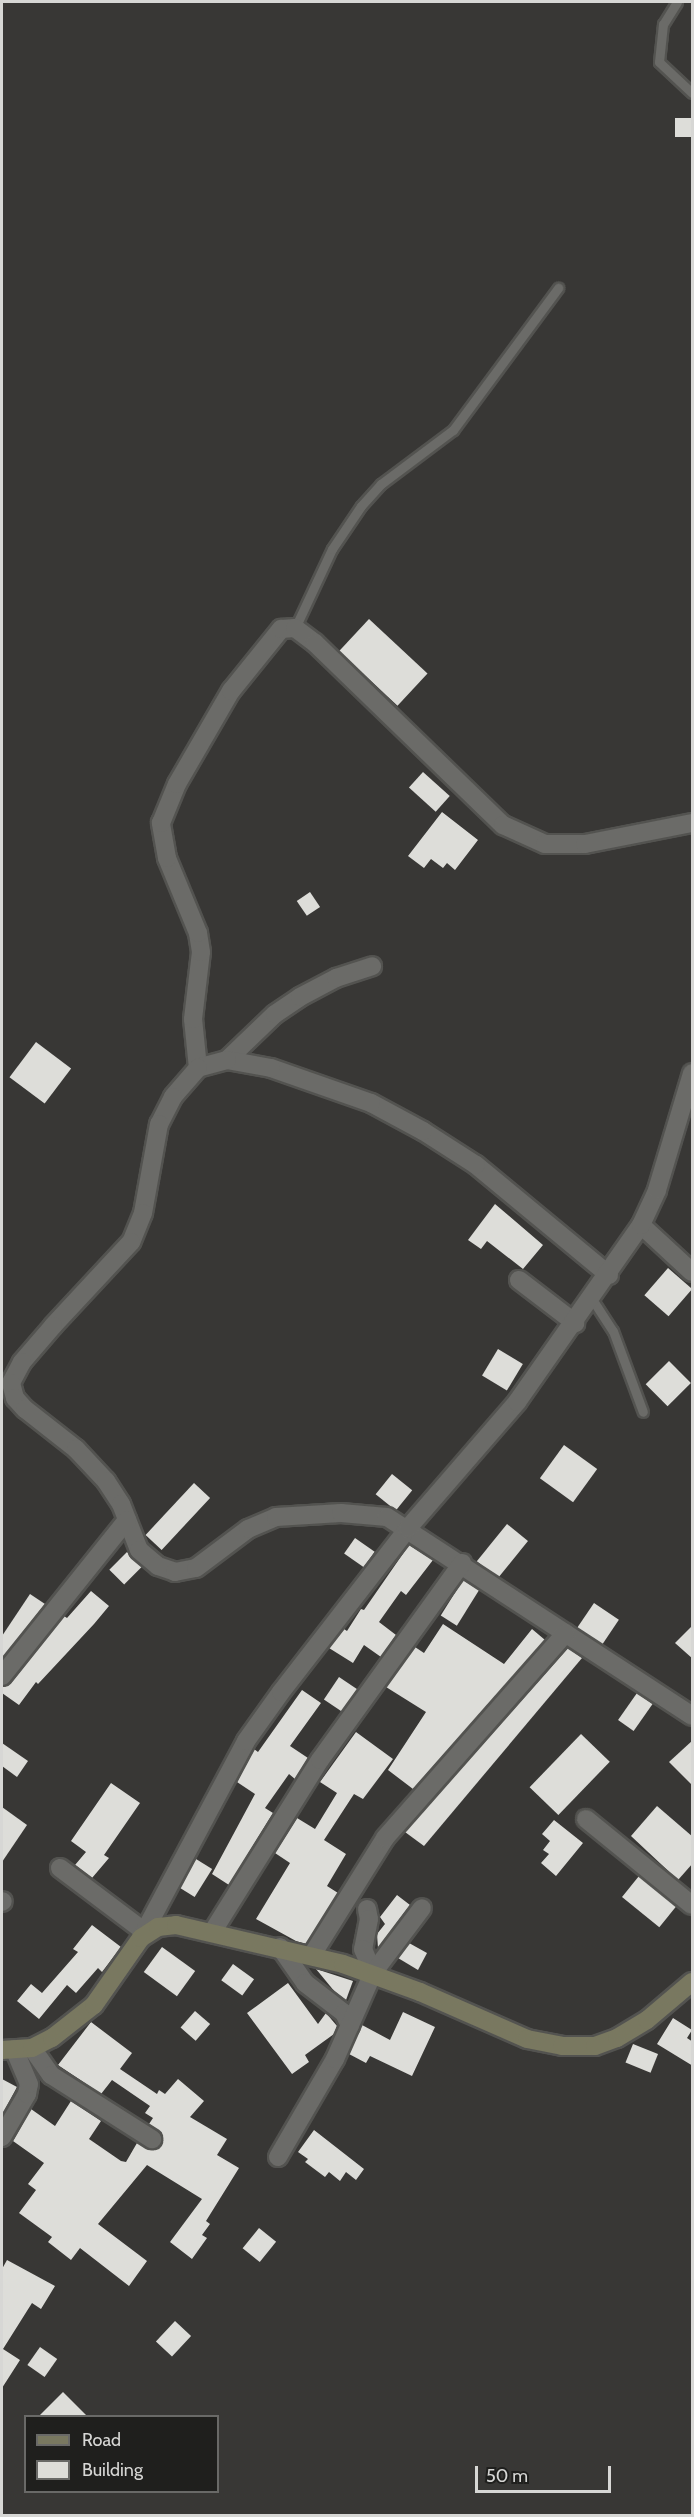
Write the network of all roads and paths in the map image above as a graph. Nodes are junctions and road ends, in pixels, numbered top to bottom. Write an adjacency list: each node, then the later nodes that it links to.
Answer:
1 (677, 2): 2 (lane)
2 (693, 93)
3 (558, 288): 4 (lane)
4 (295, 628): 5 (street); 8 (street)
5 (693, 823)
6 (372, 966): 7 (street)
7 (227, 1059): 8 (street); 12 (street)
8 (198, 1068): 17 (street)
9 (693, 1073): 10 (street)
10 (641, 1225): 11 (street); 12 (street)
11 (693, 1272)
12 (609, 1275): 14 (street)
13 (519, 1280): 15 (street)
14 (592, 1299): 15 (street); 16 (lane)
15 (575, 1323): 18 (street)
16 (643, 1412)
17 (128, 1520): 18 (street); 21 (street)
18 (408, 1528): 19 (street); 29 (street)
19 (462, 1563): 20 (street); 28 (street)
20 (566, 1633): 22 (street); 31 (street)
21 (2, 1676)
22 (693, 1716)
23 (586, 1819): 25 (street)
24 (60, 1868): 29 (street)
25 (693, 1905)
26 (422, 1908): 32 (street)
27 (367, 1909): 32 (street)
28 (213, 1931): 29 (street); 30 (street)
29 (143, 1935): 35 (street)
30 (280, 1947): 31 (street); 34 (street)
31 (312, 1955): 32 (street)
32 (373, 1974): 33 (street); 34 (street)
33 (693, 1982)
34 (350, 2026): 38 (street)
35 (16, 2049): 36 (street); 37 (street)
36 (2, 2137)
37 (152, 2139)
38 (278, 2157)

